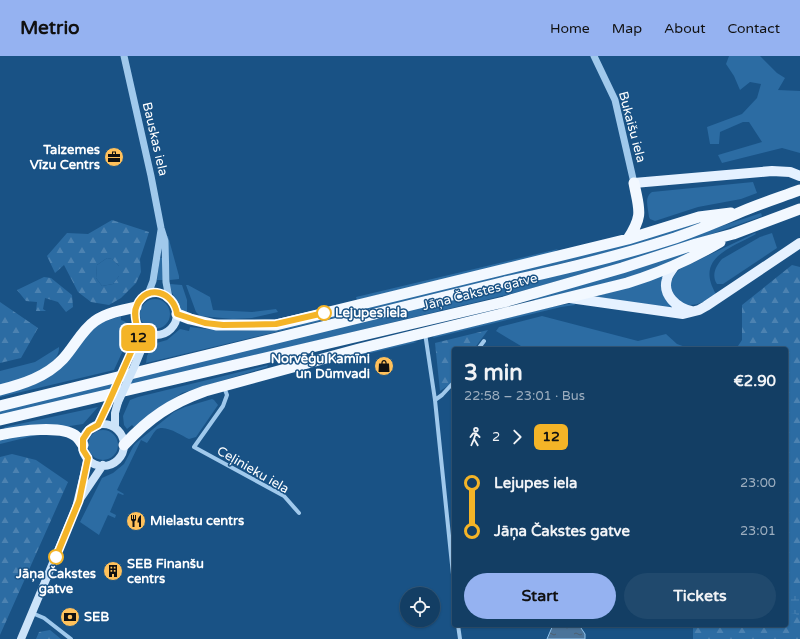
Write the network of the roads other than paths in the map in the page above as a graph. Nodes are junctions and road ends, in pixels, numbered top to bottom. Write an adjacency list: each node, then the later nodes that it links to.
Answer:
1 (124, 56): 8 (street, Bauskas iela)
2 (594, 56): 4 (street, Bukaišu iela)
3 (800, 176): 4 (main road)
4 (634, 183): 10 (highway)
5 (800, 190): 7 (highway, Jāņa Čakstes gatve)
6 (800, 209): 9 (highway, Jāņa Čakstes gatve)
7 (744, 211): 10 (highway); 28 (highway, Jāņa Čakstes gatve)
8 (161, 228): 13 (street); 14 (street, Bauskas iela)
9 (733, 234): 12 (highway); 29 (highway, Jāņa Čakstes gatve)
10 (628, 239): 18 (highway)
11 (800, 243): 17 (main road)
12 (675, 265): 15 (highway); 17 (main road)
13 (148, 294): 14 (main road); 16 (main road)
14 (169, 298): 18 (main road)
15 (568, 298): 17 (main road); 20 (highway)
16 (136, 307): 19 (main road); 26 (highway)
17 (695, 311)
18 (177, 314): 21 (main road)
19 (138, 325): 21 (main road); 30 (main road, bridge)
20 (425, 332): 25 (highway); 27 (street)
21 (153, 335): 31 (main road, bridge)
22 (484, 341): 23 (street)
23 (480, 347)
24 (452, 384): 27 (street)
25 (224, 386): 34 (highway); 38 (street, Ceļinieku iela)
26 (0, 390)
27 (435, 400): 39 (street)
28 (0, 406)
29 (0, 420)
30 (98, 425): 31 (main road); 33 (main road)
31 (115, 427): 34 (main road)
32 (0, 435): 33 (highway)
33 (83, 445): 35 (main road)
34 (124, 445): 36 (main road)
35 (88, 458): 36 (main road); 37 (main road)
36 (103, 465): 37 (main road)
37 (79, 501): 40 (main road)
38 (299, 513)
39 (452, 565)
40 (32, 612): 42 (main road); 43 (street)
41 (458, 627): 44 (street)
42 (21, 639)
43 (71, 639)
44 (460, 639)

